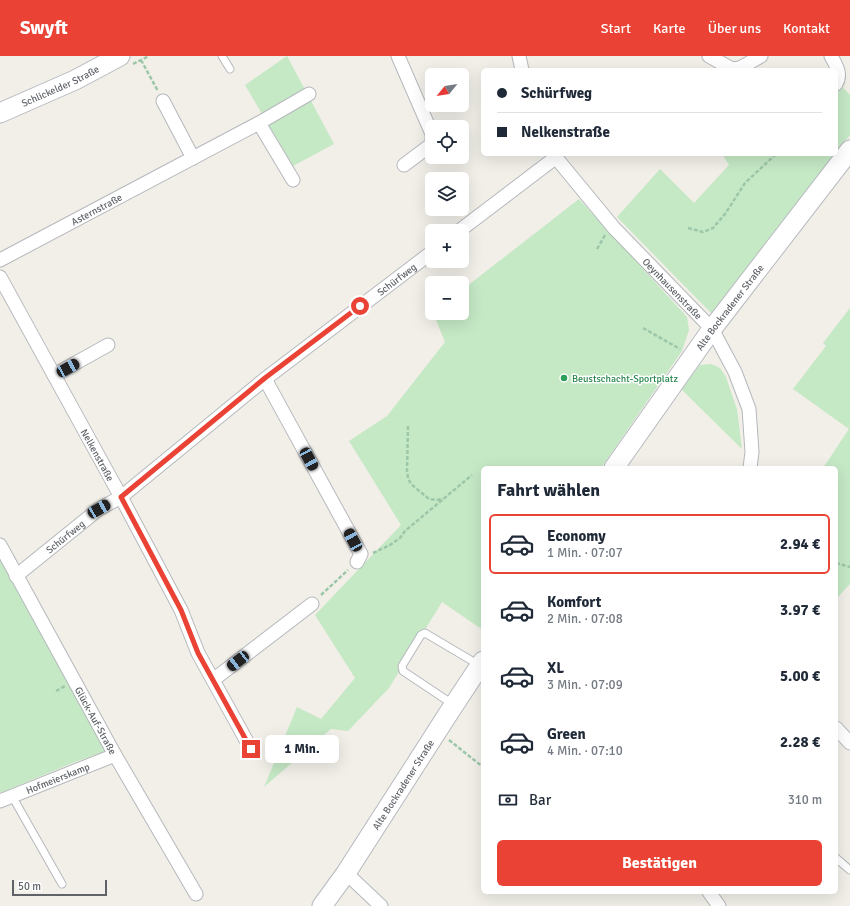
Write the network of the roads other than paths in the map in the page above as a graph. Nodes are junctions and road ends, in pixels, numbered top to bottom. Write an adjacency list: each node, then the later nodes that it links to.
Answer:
1 (120, 56): 15 (street, Schlickelder Straße)
2 (222, 56): 12 (lane)
3 (398, 56): 16 (street)
4 (519, 56): 8 (street)
5 (709, 56): 9 (street)
6 (761, 56): 10 (street)
7 (831, 56): 11 (street)
8 (522, 68)
9 (730, 68)
10 (740, 68)
11 (837, 68)
12 (230, 69)
13 (309, 94): 17 (street, Asternstraße)
14 (163, 101): 21 (street)
15 (0, 113)
16 (426, 120)
17 (259, 123): 21 (street, Asternstraße); 23 (street)
18 (425, 149): 22 (street)
19 (850, 150): 28 (street, Alte Bockradener Straße)
20 (554, 156): 24 (street); 28 (street, Oeynhausenstraße)
21 (193, 158): 26 (street, Asternstraße)
22 (404, 165)
23 (293, 180)
24 (468, 224)
25 (425, 257): 31 (street, Schürfweg)
26 (0, 260)
27 (0, 277): 30 (street, Nelkenstraße)
28 (712, 329): 32 (street, Alte Bockradener Straße); 33 (street, Oeynhausenstraße)
29 (108, 345): 30 (street)
30 (54, 375): 34 (street, Nelkenstraße)
31 (265, 378): 34 (street, Schürfweg); 36 (street)
32 (615, 466)
33 (750, 466)
34 (121, 497): 37 (street, Schürfweg); 41 (street, Nelkenstraße)
35 (0, 545): 37 (street, Glück-Auf-Straße)
36 (359, 558)
37 (16, 576): 46 (street, Glück-Auf-Straße)
38 (312, 604): 41 (street)
39 (481, 663): 42 (lane)
40 (481, 665): 42 (street, Alte Bockradener Straße)
41 (213, 680): 45 (street, Nelkenstraße)
42 (454, 705): 50 (street, Alte Bockradener Straße)
43 (838, 730): 44 (street)
44 (850, 743)
45 (251, 749)
46 (115, 755): 47 (street, Hofmeierskamp); 52 (street, Glück-Auf-Straße)
47 (6, 798): 51 (lane)
48 (838, 860): 49 (lane)
49 (850, 870)
50 (346, 873): 54 (street, Alte Bockradener Straße); 55 (street)
51 (62, 884)
52 (196, 894)
53 (710, 894): 56 (street)
54 (322, 906)
55 (381, 906)
56 (719, 906)

